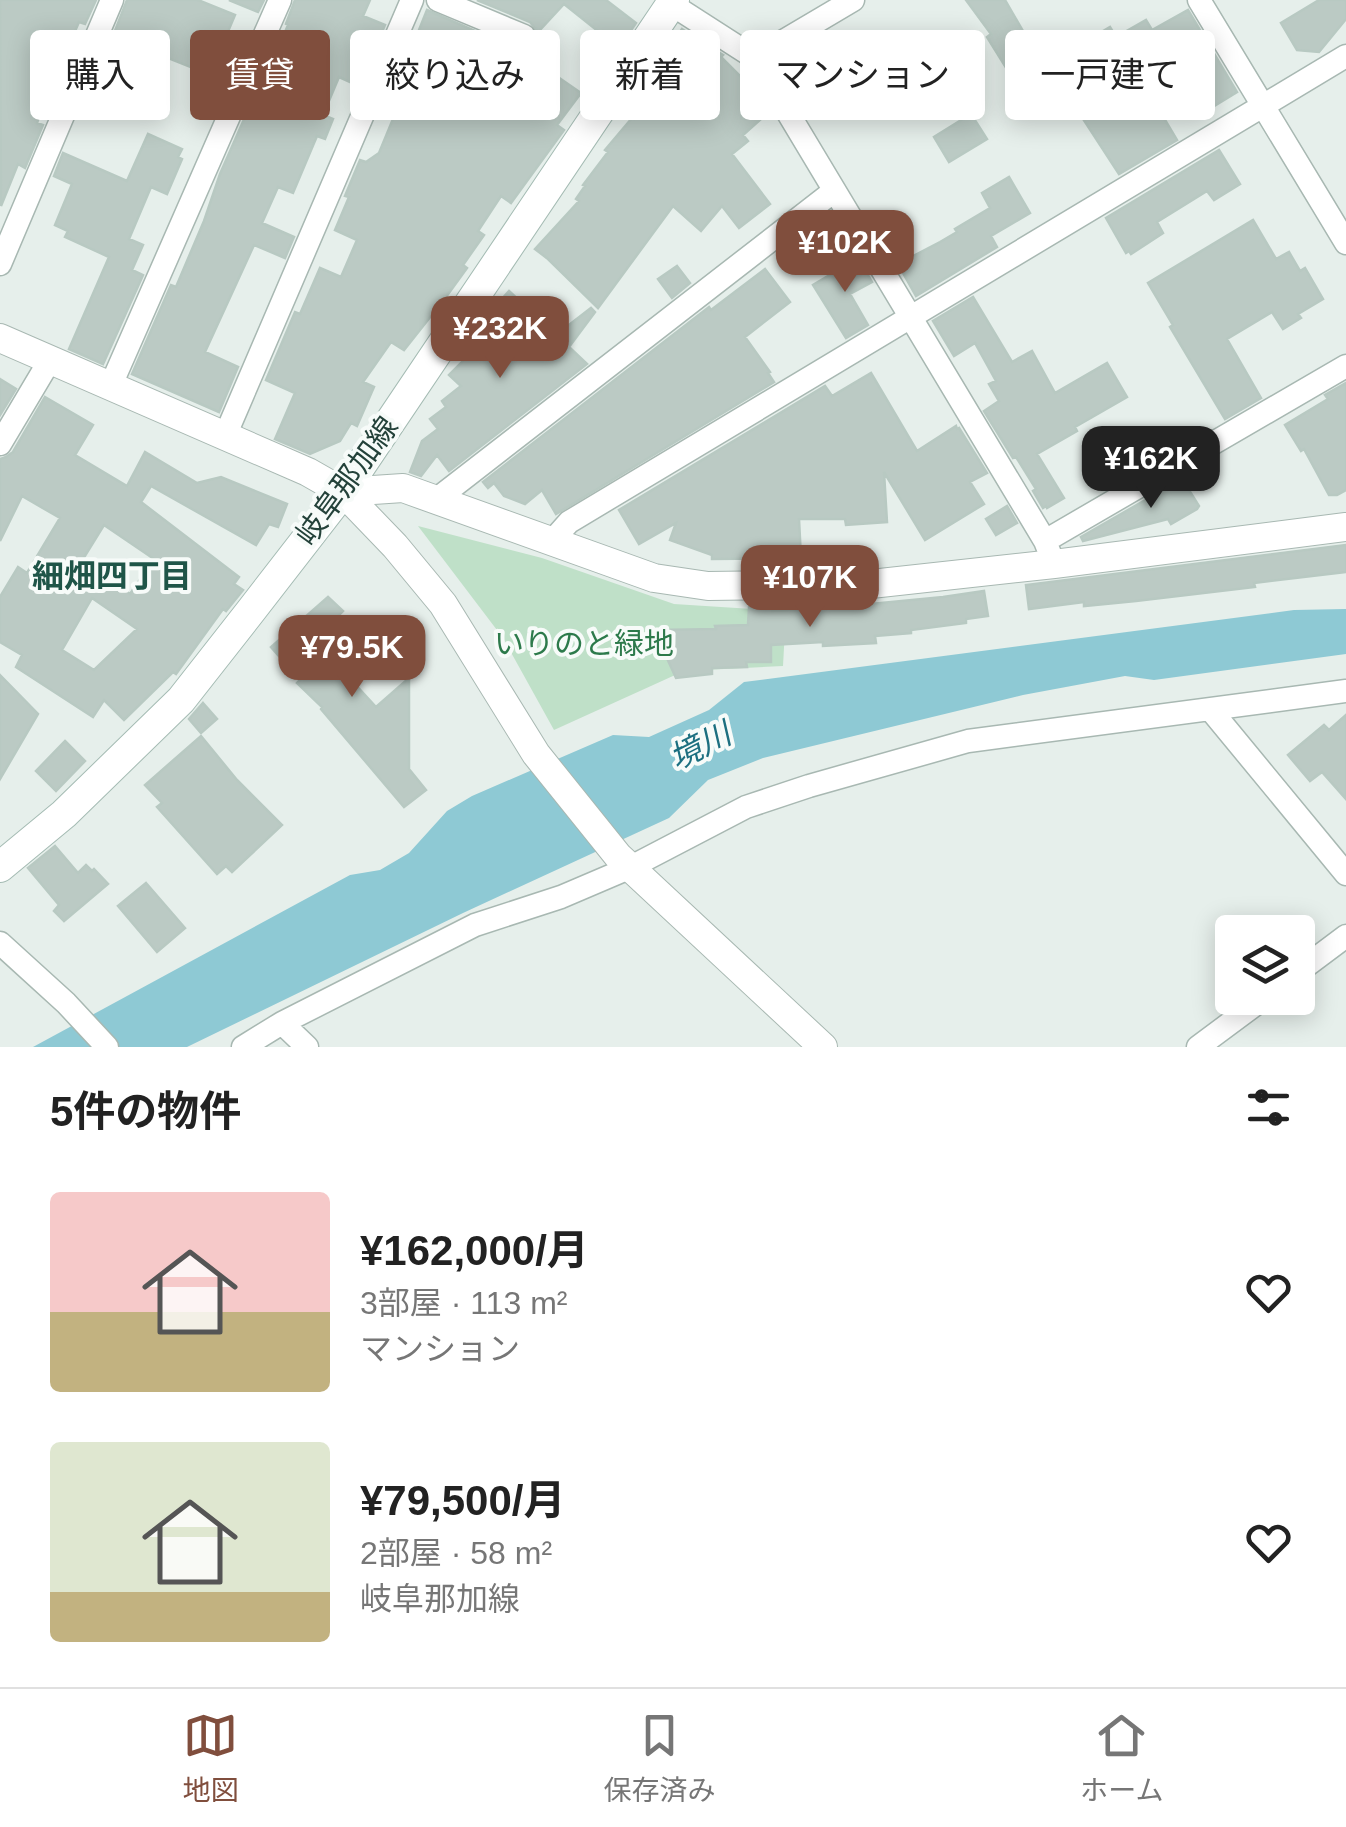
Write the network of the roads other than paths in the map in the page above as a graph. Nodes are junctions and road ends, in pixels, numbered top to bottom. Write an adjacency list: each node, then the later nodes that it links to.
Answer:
1 (112, 0): 16 (street)
2 (280, 0): 21 (street)
3 (412, 0): 22 (street)
4 (438, 0): 8 (street)
5 (853, 0): 9 (street)
6 (1199, 0): 12 (street)
7 (673, 2): 10 (street); 24 (main road, 岐阜那加線)
8 (510, 30)
9 (802, 30)
10 (740, 48)
11 (1346, 56): 12 (street)
12 (1262, 106): 15 (street); 17 (street)
13 (792, 120): 14 (street)
14 (834, 191): 17 (street); 25 (street)
15 (1346, 243)
16 (0, 264)
17 (909, 316): 27 (street); 28 (street)
18 (0, 338): 19 (street)
19 (50, 360): 21 (street); 23 (street)
20 (1346, 366): 28 (street)
21 (111, 385): 22 (street)
22 (225, 436): 24 (street)
23 (0, 444)
24 (343, 492): 25 (street); 31 (street); 32 (main road, 岐阜那加線)
25 (437, 500): 27 (street)
26 (1346, 527): 28 (street)
27 (553, 540): 28 (street)
28 (1050, 553)
29 (1346, 691): 30 (street)
30 (1210, 709): 31 (street); 33 (street)
31 (624, 862): 38 (street); 42 (street)
32 (0, 866)
33 (1346, 874)
34 (1346, 936): 36 (street)
35 (0, 943): 39 (street)
36 (1315, 959)
37 (1241, 1015): 43 (street)
38 (282, 1024): 40 (street); 41 (street)
39 (106, 1047)
40 (243, 1047)
41 (308, 1047)
42 (824, 1047)
43 (1198, 1047)

